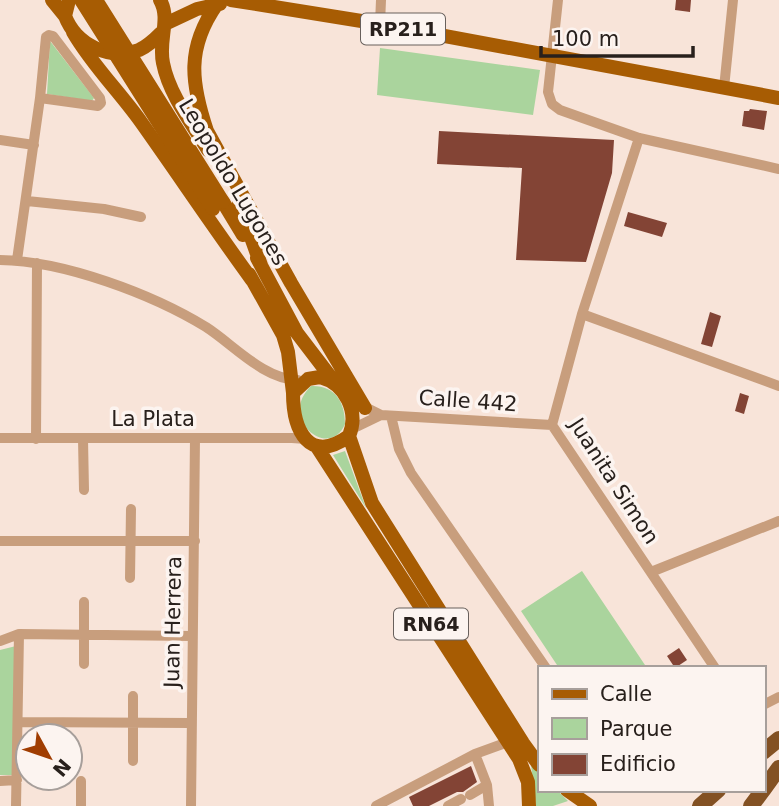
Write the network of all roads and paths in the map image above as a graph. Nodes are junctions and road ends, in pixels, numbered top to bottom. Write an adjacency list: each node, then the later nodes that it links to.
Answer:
1 (80, 0): 23 (main road, Leopoldo Lugones, bridge)
2 (96, 0): 23 (main road, Leopoldo Lugones, bridge)
3 (160, 0): 10 (main road)
4 (381, 0): 9 (street)
5 (558, 0): 12 (street)
6 (733, 0): 13 (street)
7 (224, 2): 9 (main road, RP211); 10 (main road, RP211); 19 (main road)
8 (61, 5): 11 (main road)
9 (380, 24): 12 (main road, RP211)
10 (163, 28): 11 (main road); 16 (main road)
11 (73, 32): 29 (main road)
12 (552, 56): 13 (main road, RP211); 17 (street)
13 (724, 88): 15 (main road, RP211)
14 (40, 98): 14 (street); 20 (street)
15 (779, 98)
16 (186, 113): 19 (main road); 28 (main road)
17 (639, 138): 21 (street); 30 (street, Juanita Simon)
18 (0, 140): 20 (street)
19 (213, 143): 34 (main road)
20 (34, 145): 22 (street)
21 (779, 169)
22 (27, 201): 24 (street); 26 (street)
23 (218, 206): 28 (main road, Leopoldo Lugones); 29 (main road, Leopoldo Lugones)
24 (142, 217)
25 (0, 260): 26 (street)
26 (18, 260): 27 (street)
27 (37, 263): 31 (street); 40 (street)
28 (261, 265): 33 (main road, Leopoldo Lugones)
29 (253, 280): 31 (main road, Leopoldo Lugones)
30 (582, 314): 32 (street); 36 (street, Juanita Simon)
31 (292, 386): 33 (main road); 42 (main road, RN64)
32 (779, 386)
33 (340, 388): 34 (street, Calle 442); 37 (main road, RN64)
34 (365, 408): 35 (street, Calle 442)
35 (386, 416): 36 (street, Calle 442); 37 (street, Calle 442); 57 (street)
36 (552, 425): 49 (street, Juanita Simon)
37 (351, 433): 42 (main road); 69 (main road, RN64)
38 (0, 438): 40 (street, La Plata)
39 (195, 438): 41 (street, La Plata); 42 (street, La Plata); 48 (street, Juan Herrera)
40 (36, 439): 41 (street, La Plata)
41 (83, 439): 43 (street)
42 (311, 443): 65 (main road, RN64)
43 (84, 490)
44 (131, 509): 47 (street)
45 (779, 521): 49 (street)
46 (0, 541): 47 (street)
47 (131, 541): 48 (street); 50 (street)
48 (195, 541): 54 (street, Juan Herrera)
49 (651, 572): 58 (street, Juanita Simon)
50 (130, 579)
51 (85, 602): 53 (street)
52 (19, 634): 53 (street); 55 (street); 60 (street)
53 (84, 635): 54 (street); 56 (street)
54 (192, 636): 63 (street, Juan Herrera)
55 (0, 641)
56 (84, 664)
57 (545, 666)
58 (714, 666)
59 (133, 696): 62 (street)
60 (18, 722)
61 (84, 723): 62 (street)
62 (132, 723): 63 (street); 68 (street)
63 (190, 723): 75 (street, Juan Herrera)
64 (779, 739): 66 (highway)
65 (508, 743): 67 (street); 79 (main road, RN64)
66 (765, 750)
67 (475, 754): 71 (street); 76 (street)
68 (133, 761)
69 (538, 764)
70 (779, 768): 72 (highway)
71 (486, 785): 77 (street); 78 (street)
72 (765, 787)
73 (570, 792): 80 (main road)
74 (717, 792): 81 (highway)
75 (191, 806)
76 (376, 806)
77 (448, 806)
78 (489, 806)
79 (529, 806)
80 (590, 806)
81 (700, 806)

